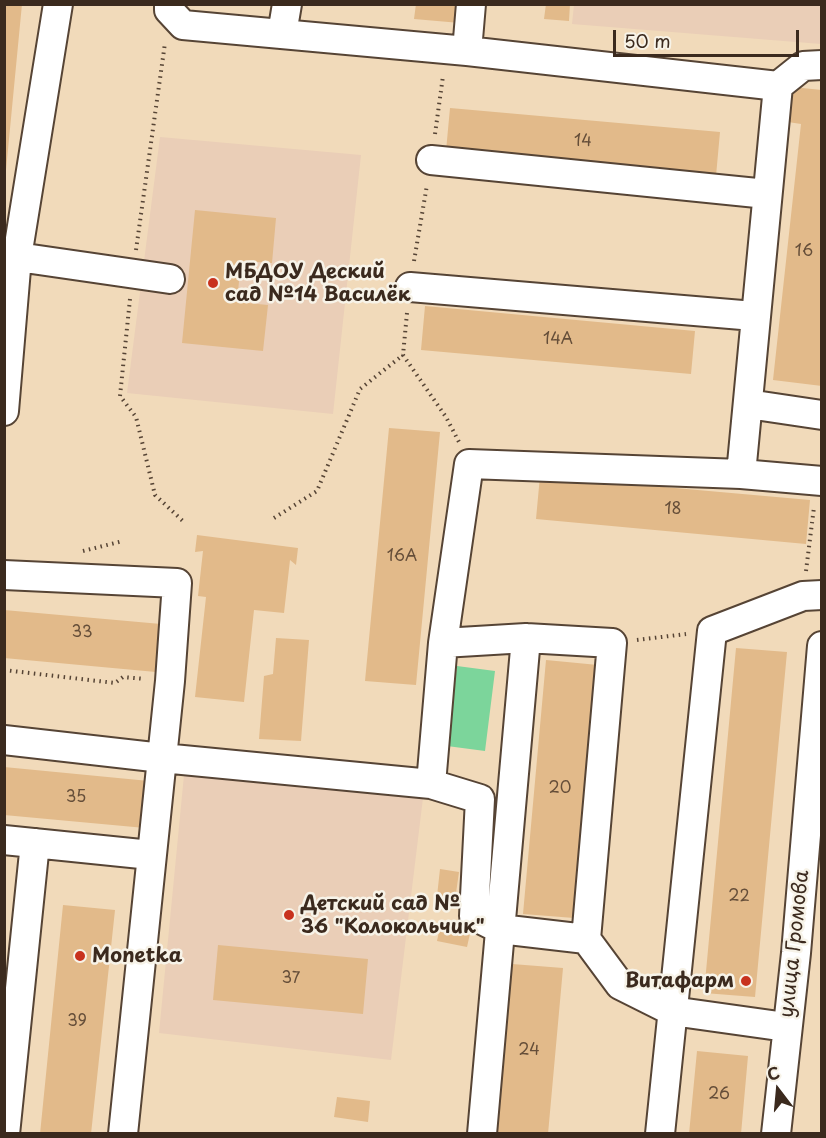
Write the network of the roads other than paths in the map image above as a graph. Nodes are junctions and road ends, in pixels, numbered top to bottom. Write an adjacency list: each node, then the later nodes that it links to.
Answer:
1 (58, 4): 11 (street)
2 (169, 4): 5 (street)
3 (287, 4): 5 (street)
4 (471, 4): 6 (street)
5 (282, 34): 6 (street)
6 (467, 51): 8 (street)
7 (822, 65): 8 (street)
8 (778, 86): 10 (street)
9 (431, 160): 10 (street)
10 (767, 194): 14 (street)
11 (11, 256): 12 (street); 16 (street)
12 (170, 279)
13 (410, 287): 14 (street)
14 (754, 316): 15 (street)
15 (748, 404): 17 (street); 18 (street)
16 (4, 411)
17 (822, 415)
18 (741, 474): 19 (street); 23 (street)
19 (822, 482)
20 (4, 574): 26 (street)
21 (822, 595): 34 (street)
22 (526, 638): 23 (street); 31 (street); 32 (street)
23 (443, 643): 27 (street)
24 (822, 646): 33 (street, улица Громова)
25 (4, 740): 26 (street)
26 (162, 758): 27 (street); 30 (street)
27 (431, 784): 31 (street)
28 (4, 840): 29 (street)
29 (35, 843): 30 (street); 36 (street)
30 (151, 855): 38 (street)
31 (500, 929): 32 (street); 39 (street)
32 (586, 939): 34 (street)
33 (809, 955): 35 (street, улица Громова)
34 (672, 1011): 35 (street); 40 (street)
35 (786, 1027): 41 (street, улица Громова)
36 (9, 1075): 37 (street)
37 (5, 1134)
38 (123, 1134)
39 (482, 1134)
40 (660, 1134)
41 (776, 1134)

